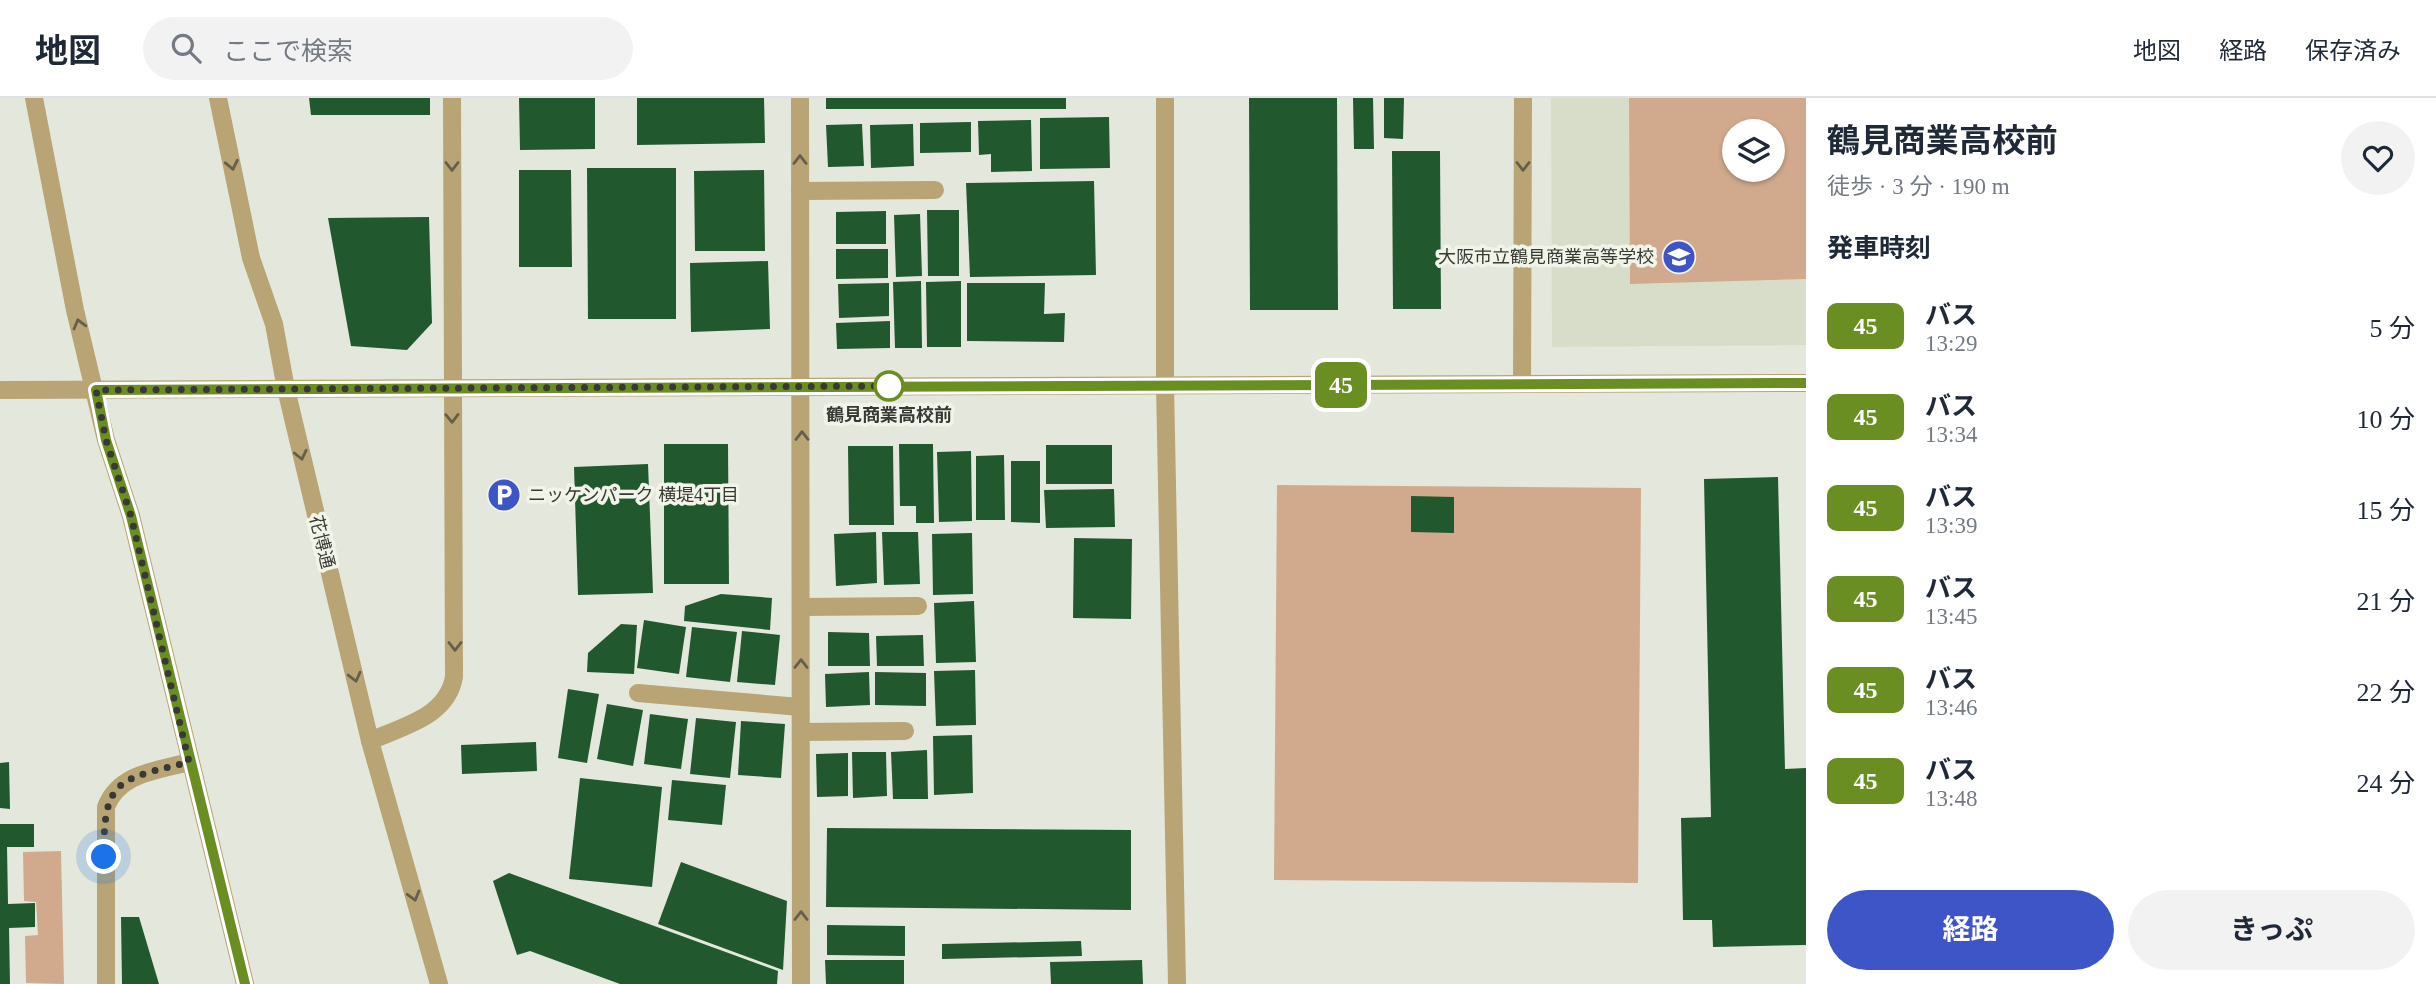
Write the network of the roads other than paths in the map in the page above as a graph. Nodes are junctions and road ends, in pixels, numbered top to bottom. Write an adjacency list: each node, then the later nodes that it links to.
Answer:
1 (34, 98): 16 (street, one-way to 1)
2 (218, 98): 13 (street, 花博通, one-way to 13)
3 (452, 98): 14 (street, one-way to 14)
4 (800, 98): 8 (street, one-way to 4)
5 (1165, 98): 11 (street)
6 (1523, 98): 10 (street, one-way to 10)
7 (935, 190): 8 (street)
8 (800, 191): 12 (street)
9 (1806, 383): 10 (street)
10 (1522, 384): 11 (street)
11 (1165, 385): 12 (street); 29 (street)
12 (802, 387): 14 (street); 17 (street, one-way to 12)
13 (286, 389): 14 (street); 16 (street); 23 (street, 花博通, one-way to 23)
14 (452, 389): 23 (street, one-way to 23)
15 (0, 390): 16 (street)
16 (96, 390): 24 (street)
17 (801, 607): 18 (street); 20 (street, one-way to 17)
18 (918, 607)
19 (638, 693): 20 (street)
20 (800, 706): 22 (street)
21 (905, 730): 22 (street)
22 (801, 732): 28 (street, one-way to 22)
23 (370, 741): 27 (street, 花博通, one-way to 27)
24 (189, 762): 25 (street); 26 (street)
25 (106, 984)
26 (245, 984)
27 (439, 984)
28 (801, 984)
29 (1177, 984)

